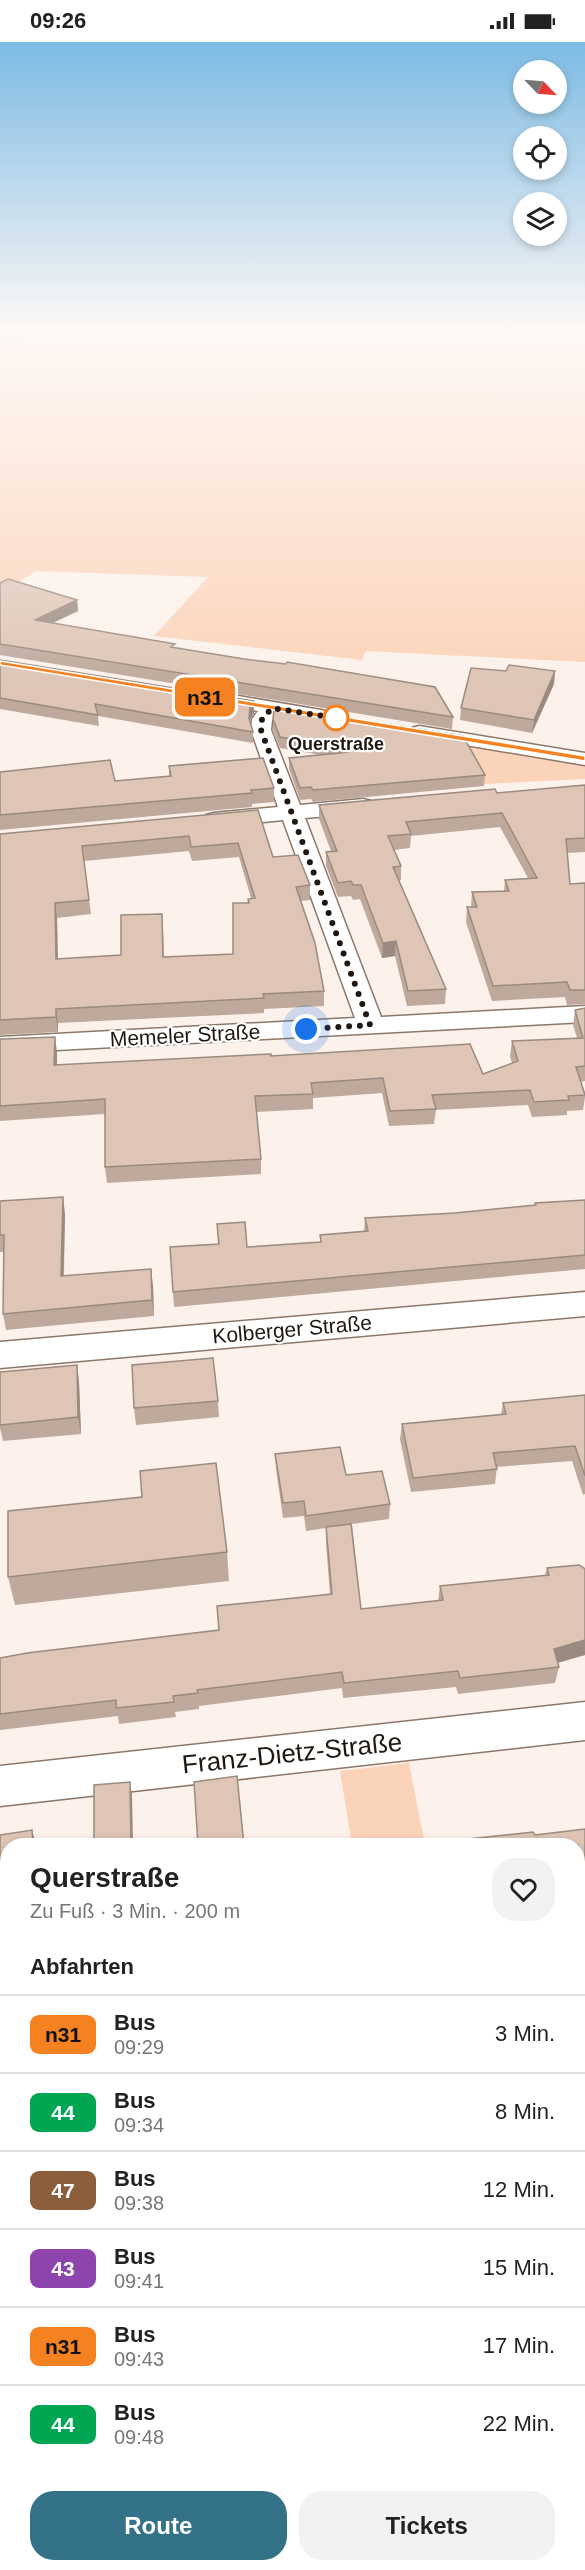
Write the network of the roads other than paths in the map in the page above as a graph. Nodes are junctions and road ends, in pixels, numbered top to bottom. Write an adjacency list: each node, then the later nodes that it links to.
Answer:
1 (190, 694): 2 (street)
2 (272, 708): 3 (street); 7 (street)
3 (342, 719)
4 (400, 729): 5 (street)
5 (585, 759)
6 (385, 804): 7 (street)
7 (291, 813): 8 (street); 10 (street)
8 (198, 821)
9 (585, 1014): 10 (street, Memeler Straße)
10 (370, 1025): 11 (street, Memeler Straße)
11 (0, 1046)
12 (585, 1304): 13 (street, Kolberger Straße)
13 (0, 1355)
14 (585, 1721): 15 (street, Franz-Dietz-Straße)
15 (0, 1786)

